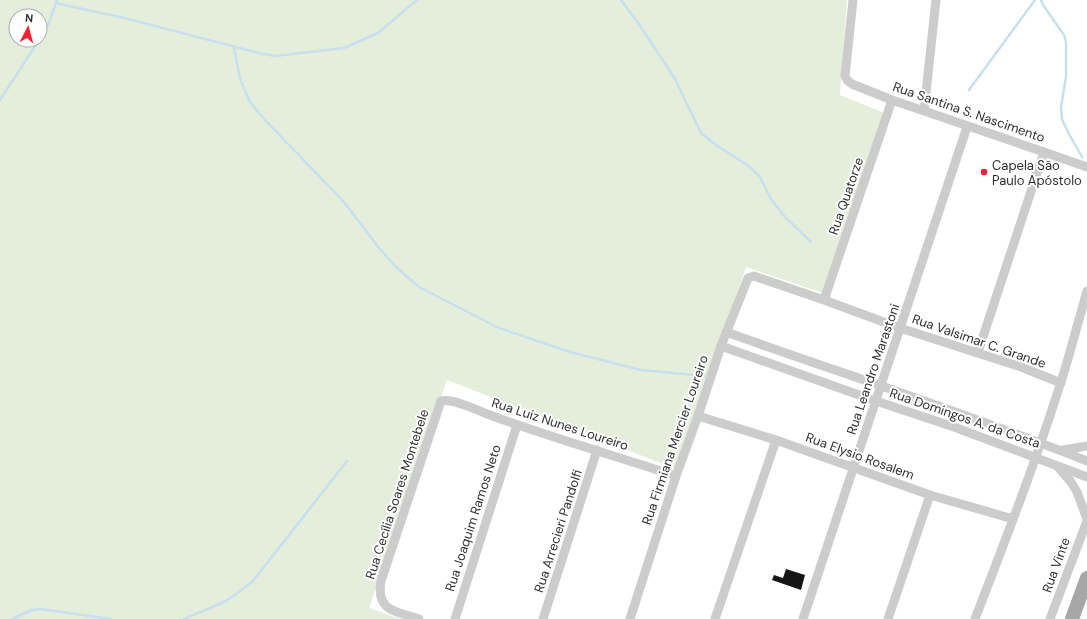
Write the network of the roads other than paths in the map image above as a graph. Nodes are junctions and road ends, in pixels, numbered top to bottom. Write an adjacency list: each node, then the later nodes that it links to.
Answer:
1 (853, 0): 3 (street, Rua Santina S. Nascimento)
2 (936, 0): 4 (street)
3 (892, 100): 4 (street, Rua Santina S. Nascimento); 10 (street, Rua Quatorze)
4 (924, 111): 5 (street, Rua Santina S. Nascimento)
5 (968, 127): 6 (street, Rua Santina S. Nascimento); 11 (street, Rua Leandro Marastoni)
6 (1044, 152): 7 (street, Rua Santina S. Nascimento); 14 (street)
7 (1087, 168)
8 (754, 276): 10 (street, Rua Valsimar C. Grande); 12 (street, Rua Firmiana Mercier Loureiro)
9 (1087, 291): 17 (street)
10 (824, 300): 11 (street, Rua Valsimar C. Grande)
11 (900, 328): 14 (street, Rua Valsimar C. Grande); 18 (street, Rua Leandro Marastoni)
12 (726, 332): 13 (street, Rua Firmiana Mercier Loureiro); 15 (street, Rua Domingos A. da Costa)
13 (721, 346): 16 (street, Rua Domingos A. da Costa); 22 (street, Rua Firmiana Mercier Loureiro)
14 (978, 352): 17 (street, Rua Valsimar C. Grande)
15 (804, 359): 16 (street); 18 (street, Rua Domingos A. da Costa)
16 (798, 373): 19 (street, Rua Domingos A. da Costa)
17 (1061, 383): 26 (street)
18 (881, 386): 19 (street, Rua Leandro Marastoni); 21 (street, Rua Domingos A. da Costa)
19 (876, 401): 24 (street, Rua Domingos A. da Costa); 33 (street, Rua Leandro Marastoni)
20 (439, 406): 23 (street, Rua Luiz Nunes Loureiro); 40 (street, Rua Cecília Soares Montebele)
21 (959, 412): 24 (street); 26 (street, Rua Domingos A. da Costa)
22 (698, 416): 25 (street, Rua Elysio Rosalem); 34 (street, Rua Firmiana Mercier Loureiro)
23 (516, 425): 28 (street, Rua Luiz Nunes Loureiro); 41 (street, Rua Joaquim Ramos Neto)
24 (954, 427): 30 (street, Rua Domingos A. da Costa)
25 (776, 440): 33 (street, Rua Elysio Rosalem); 44 (street)
26 (1041, 442): 29 (street, Rua Domingos A. da Costa); 30 (street)
27 (1087, 446): 29 (street)
28 (598, 450): 34 (street, Rua Luiz Nunes Loureiro); 42 (street, Rua Arrecieri Pandolfi)
29 (1061, 451): 31 (street, Rua Domingos A. da Costa)
30 (1035, 456): 32 (street, Rua Domingos A. da Costa); 37 (street)
31 (1087, 461)
32 (1056, 465): 35 (street, Rua Domingos A. da Costa); 38 (street)
33 (854, 468): 36 (street, Rua Elysio Rosalem); 45 (street, Rua Leandro Marastoni)
34 (676, 476): 43 (street, Rua Firmiana Mercier Loureiro)
35 (1087, 477)
36 (930, 495): 37 (street, Rua Elysio Rosalem); 46 (street)
37 (1013, 519): 47 (street)
38 (1087, 520): 48 (street, Rua Vinte)
39 (1087, 578): 49 (main road)
40 (419, 619)
41 (455, 619)
42 (543, 619)
43 (630, 619)
44 (715, 619)
45 (803, 619)
46 (888, 619)
47 (975, 619)
48 (1050, 619)
49 (1072, 619)

